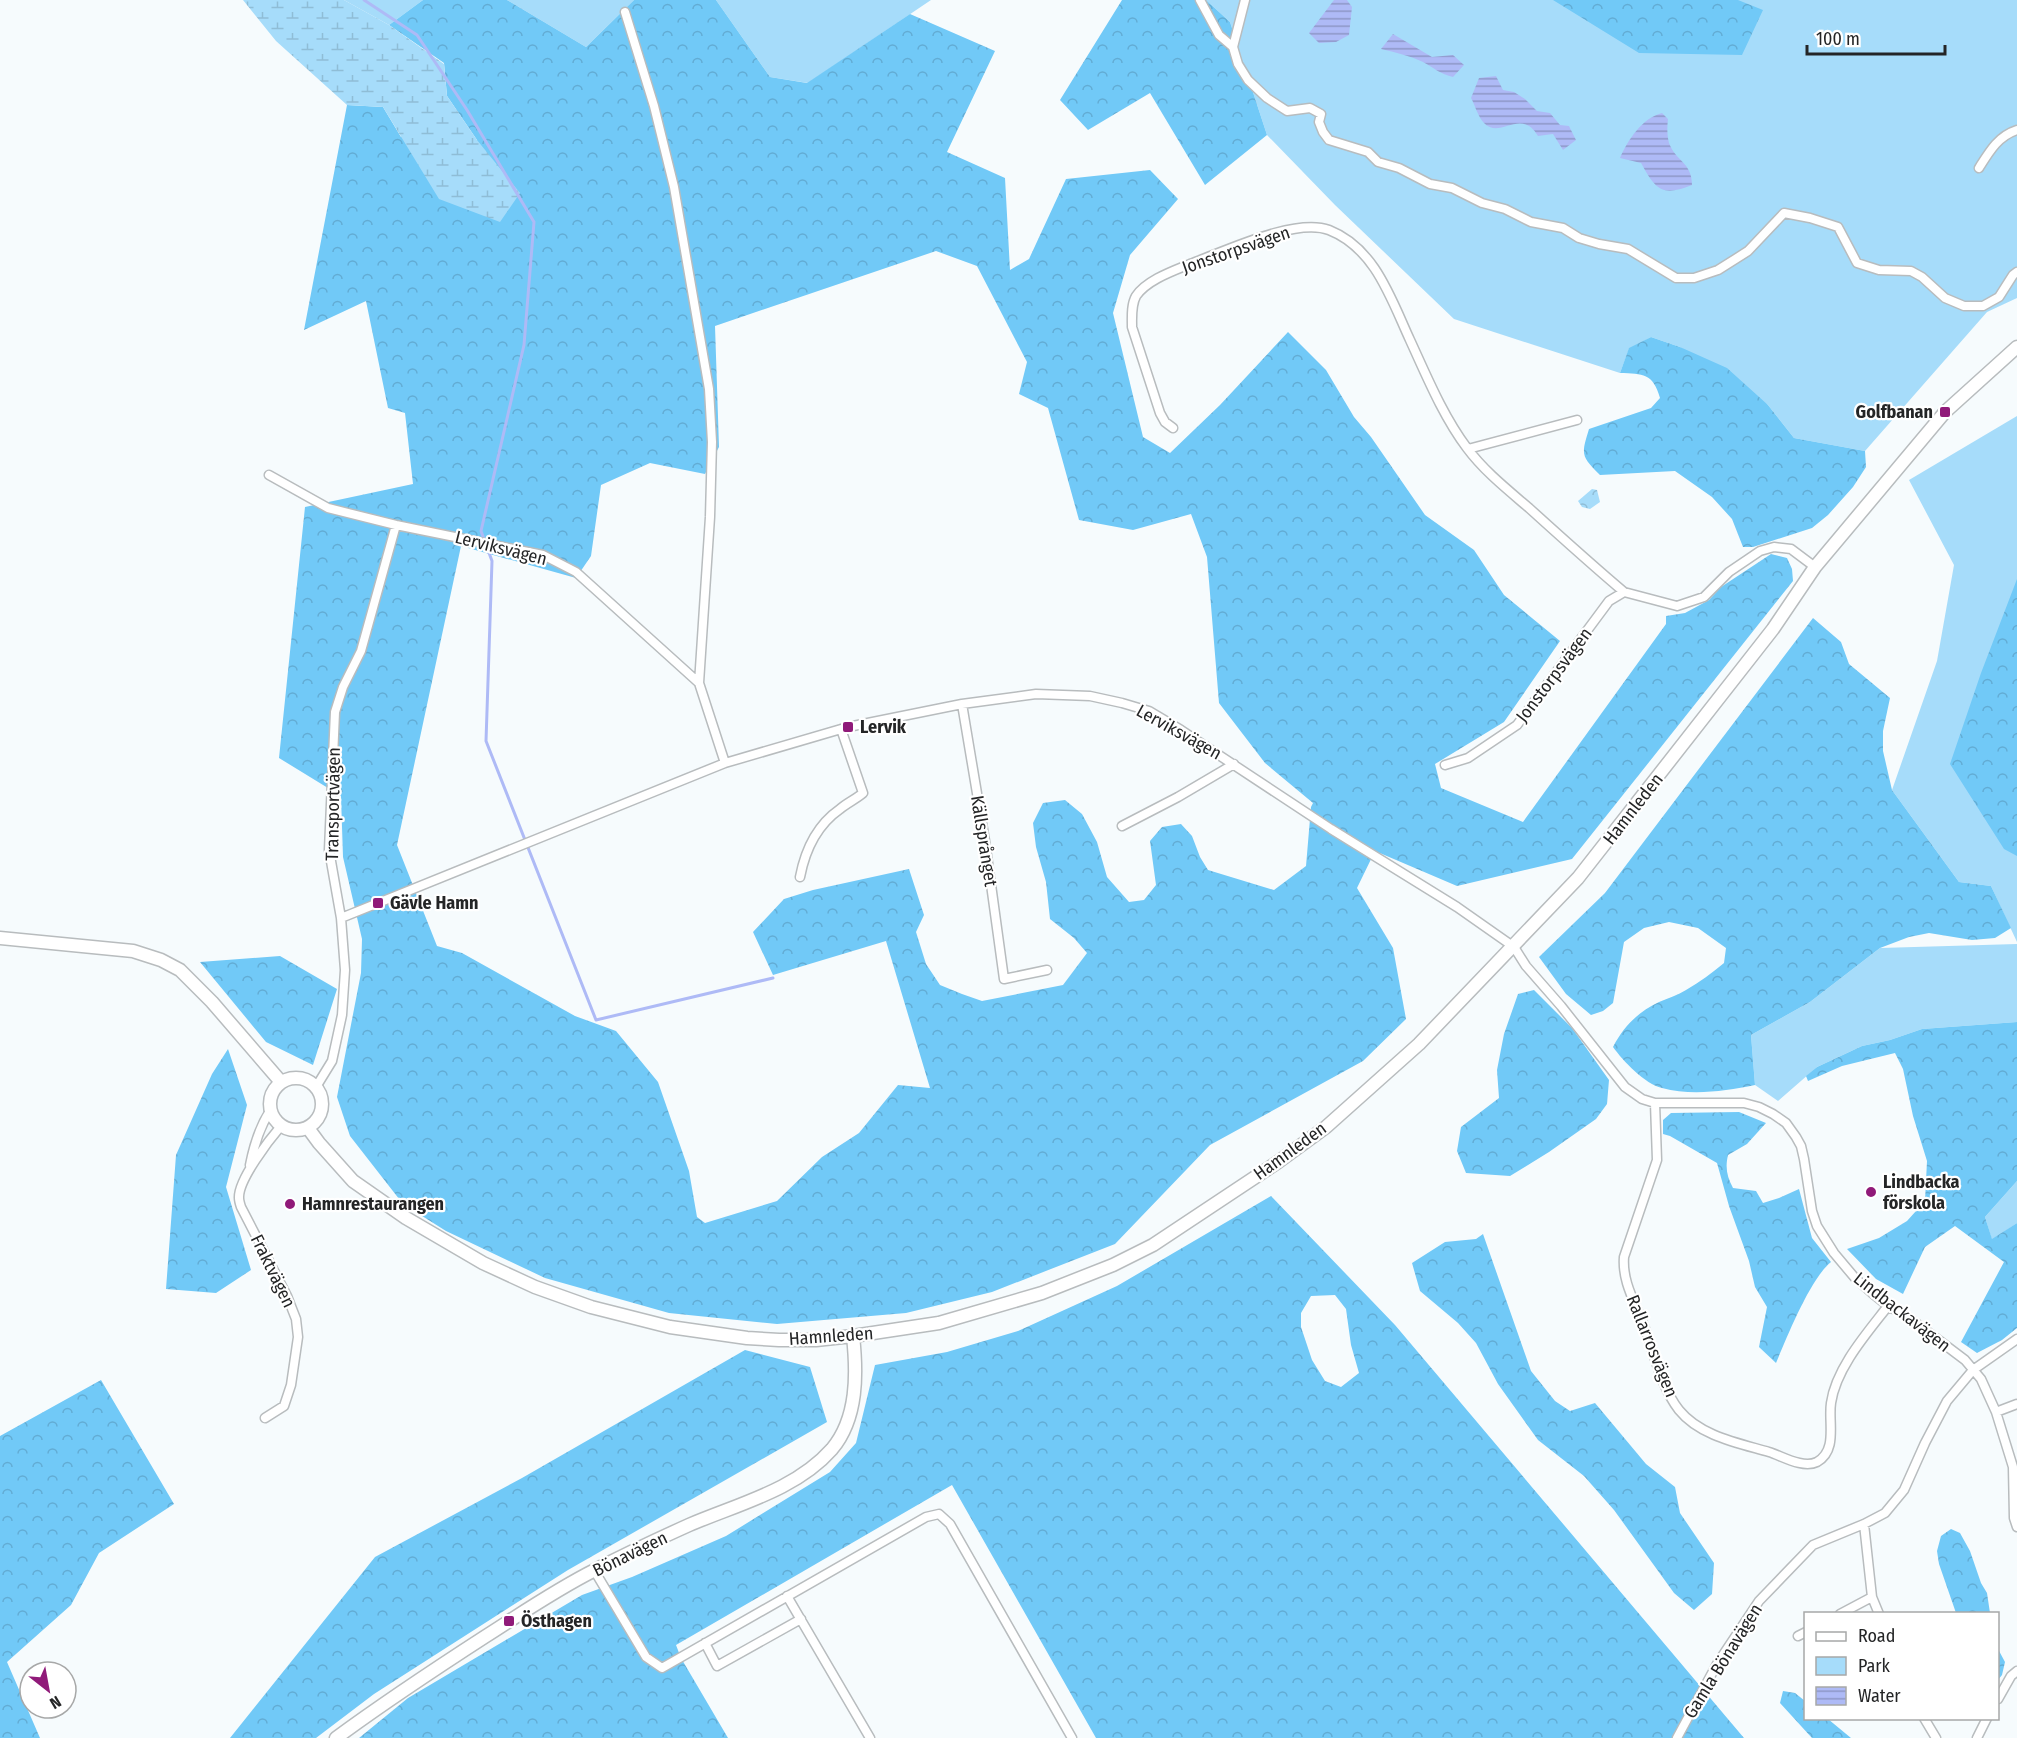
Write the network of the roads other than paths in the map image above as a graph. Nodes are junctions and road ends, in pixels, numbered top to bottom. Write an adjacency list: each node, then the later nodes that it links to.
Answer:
1 (1200, 0): 4 (street)
2 (1245, 0): 4 (street)
3 (625, 12): 16 (street, Lerviksvägen)
4 (1233, 47): 7 (street)
5 (2017, 130): 6 (street)
6 (1979, 168)
7 (2017, 272)
8 (2017, 347): 14 (main road, Hamnleden)
9 (1577, 420): 11 (street)
10 (1173, 428): 11 (street, Jonstorpsvägen)
11 (1468, 449): 15 (street, Jonstorpsvägen)
12 (269, 475): 13 (street, Lerviksvägen)
13 (396, 525): 16 (street, Lerviksvägen); 24 (street, Transportvägen)
14 (1815, 567): 15 (street, Jonstorpsvägen); 26 (main road, Hamnleden)
15 (1624, 592): 21 (street, Jonstorpsvägen)
16 (699, 683): 19 (street, Lerviksvägen)
17 (962, 704): 18 (street, Lerviksvägen); 20 (street, Lerviksvägen); 27 (street, Källsprånget)
18 (841, 729): 19 (street, Lerviksvägen); 23 (street)
19 (725, 763): 24 (street, Lerviksvägen)
20 (1234, 764): 22 (street); 26 (street, Lerviksvägen)
21 (1445, 765)
22 (1122, 826)
23 (800, 877)
24 (340, 918): 29 (street, Transportvägen)
25 (0, 938): 28 (main road)
26 (1514, 946): 30 (street, Lindbackavägen); 36 (main road, Hamnleden)
27 (1047, 970)
28 (281, 1082): 29 (main road); 31 (main road)
29 (316, 1087): 33 (main road)
30 (1655, 1103): 35 (street, Lindbackavägen); 35 (street, Rallarrosvägen)
31 (270, 1111): 32 (main road); 34 (street)
32 (281, 1126): 33 (main road); 34 (street, Fraktvägen)
33 (308, 1128): 36 (main road, Hamnleden)
34 (248, 1171): 41 (street, Fraktvägen)
35 (1888, 1306): 38 (street, Lindbackavägen)
36 (853, 1336): 44 (main road, Bönavägen)
37 (2017, 1339): 38 (street, Gamla Bönavägen)
38 (1973, 1370): 40 (street, Lindbackavägen); 42 (street, Gamla Bönavägen)
39 (2017, 1404): 40 (street)
40 (1996, 1412): 43 (street, Lindbackavägen)
41 (265, 1418)
42 (1864, 1524): 46 (street); 58 (street, Gamla Bönavägen)
43 (2017, 1527)
44 (594, 1570): 50 (street); 55 (main road, Bönavägen)
45 (787, 1596): 49 (street); 50 (street); 57 (street)
46 (1872, 1597): 47 (street); 48 (street)
47 (1844, 1612)
48 (1878, 1612)
49 (801, 1619): 50 (street); 56 (street)
50 (705, 1643)
51 (2017, 1671): 52 (street)
52 (1999, 1697)
53 (1925, 1720): 59 (street)
54 (1986, 1720): 60 (street)
55 (336, 1738)
56 (870, 1738)
57 (1072, 1738)
58 (1677, 1738)
59 (1936, 1738)
60 (1977, 1738)

